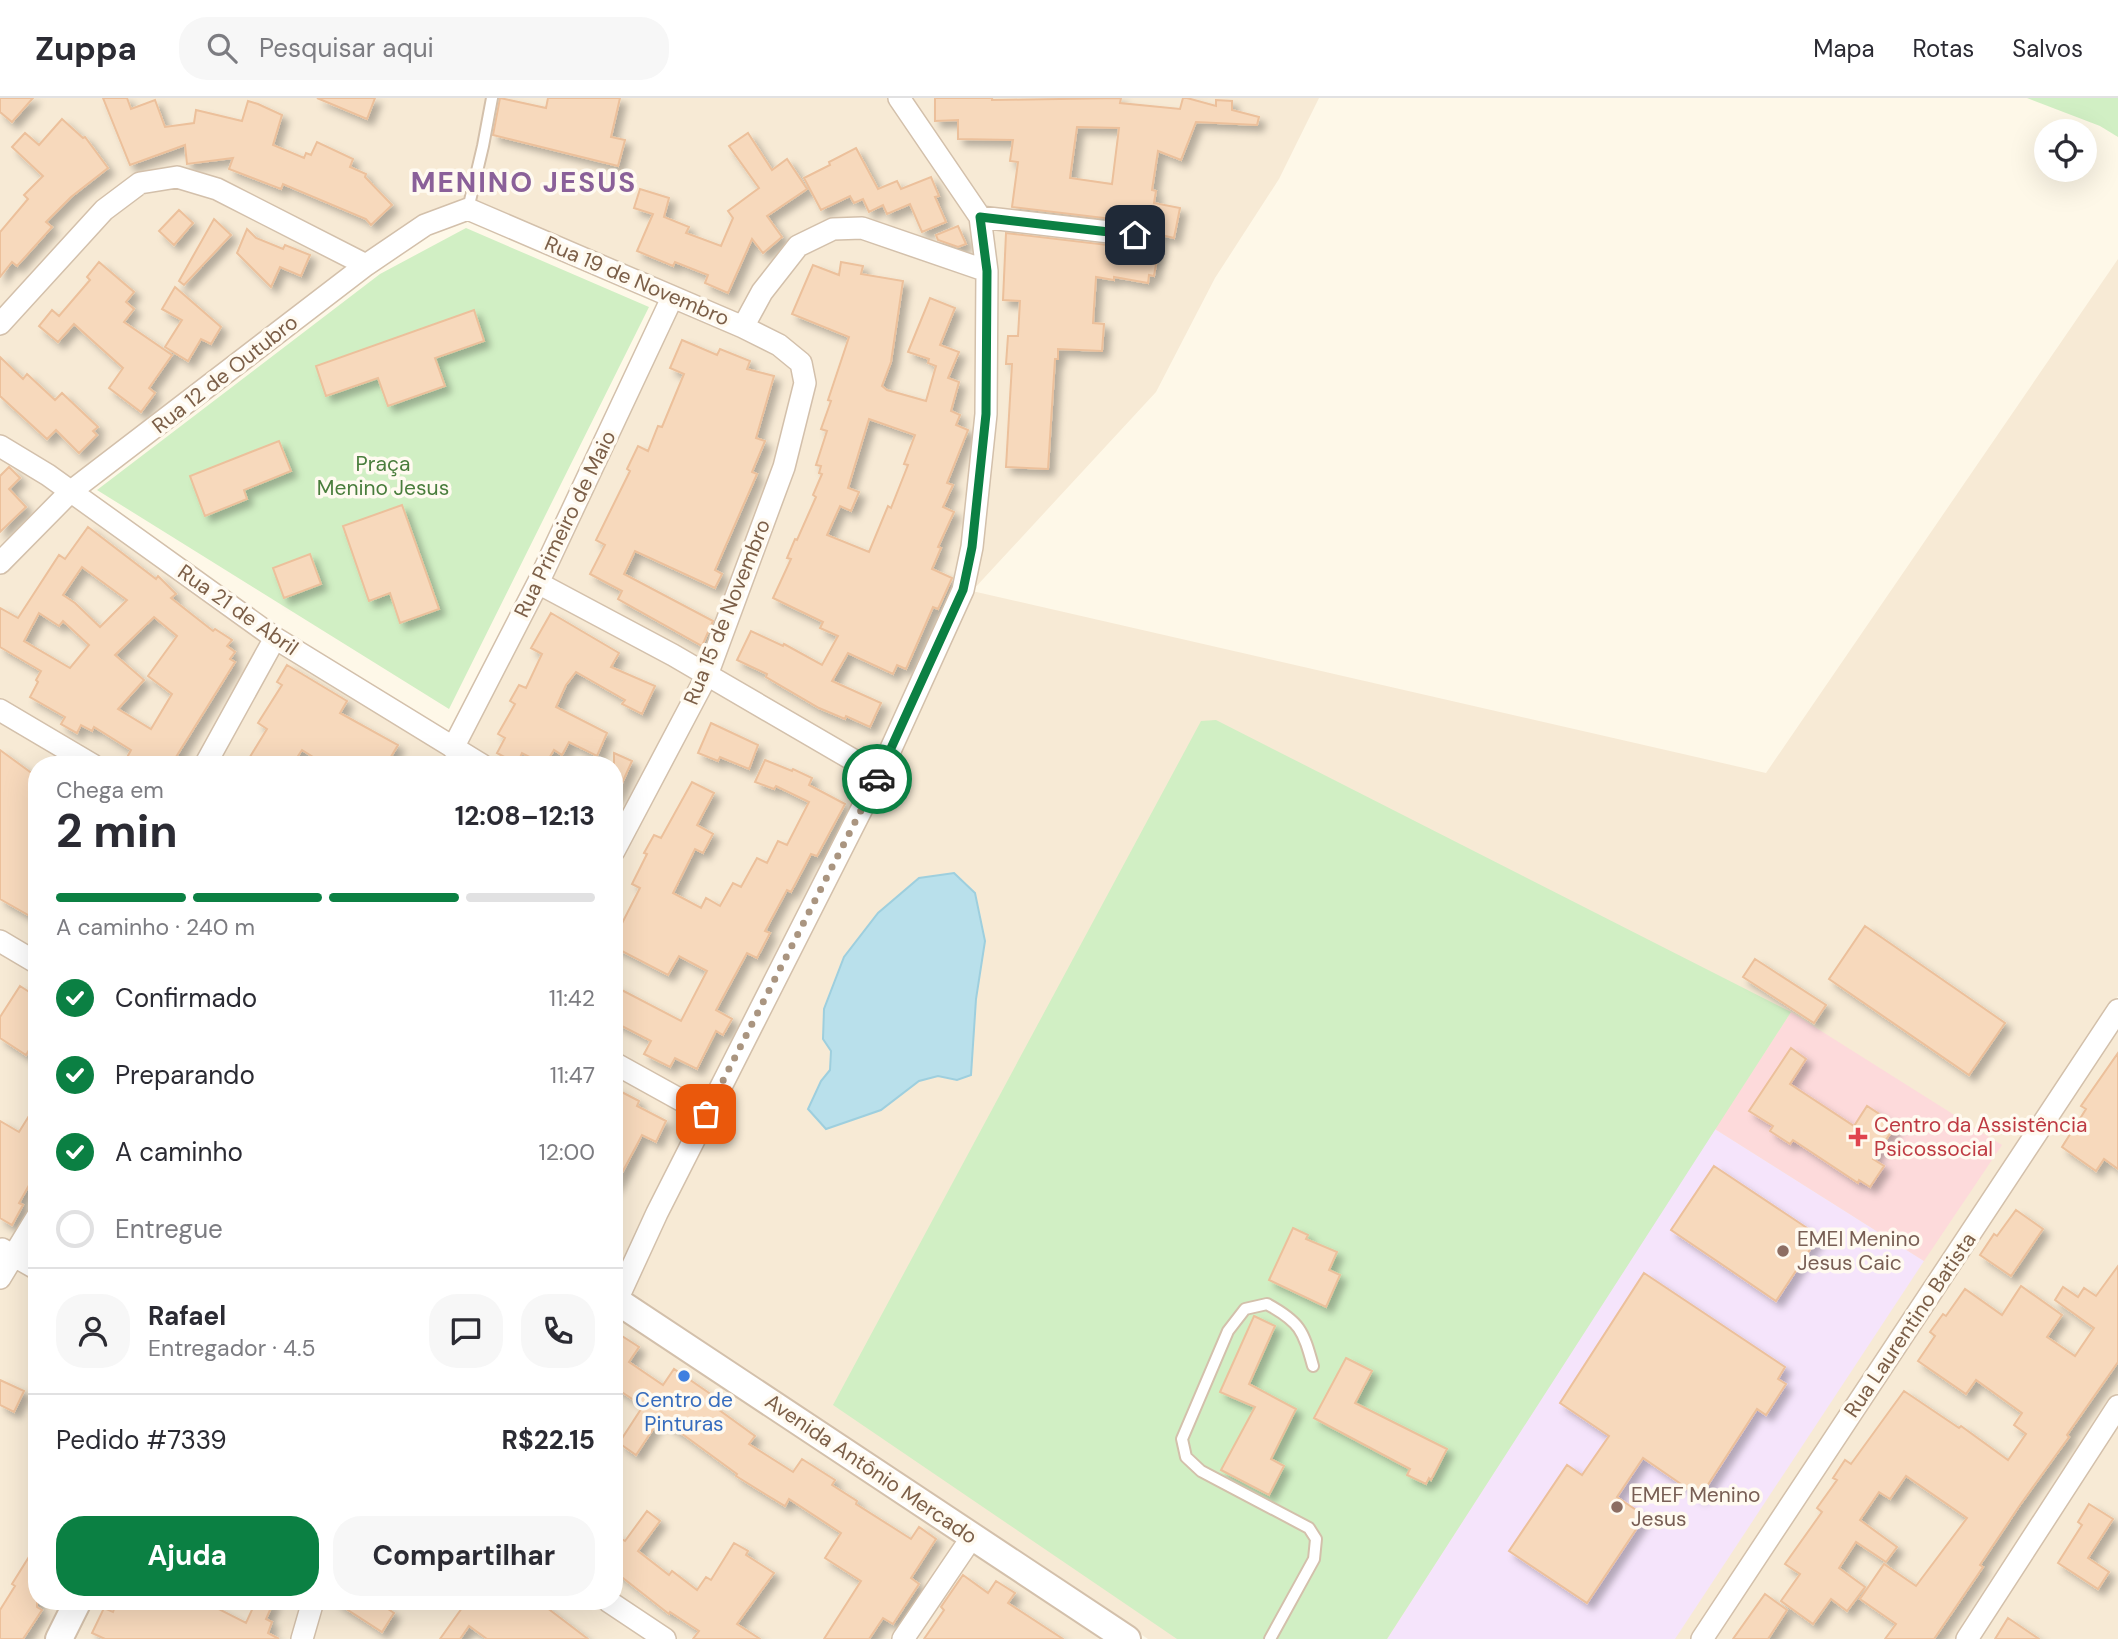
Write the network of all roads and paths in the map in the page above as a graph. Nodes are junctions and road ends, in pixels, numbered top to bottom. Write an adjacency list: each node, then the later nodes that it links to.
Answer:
1 (492, 98): 3 (lane)
2 (899, 98): 4 (street)
3 (468, 209): 6 (street, Rua 12 de Outubro); 8 (street, Rua 19 de Novembro)
4 (980, 217): 5 (street); 7 (street)
5 (1135, 235)
6 (366, 265): 9 (street); 13 (street, Rua 12 de Outubro)
7 (987, 271): 10 (street); 23 (street)
8 (672, 298): 10 (street, Rua 19 de Novembro); 15 (street, Rua Primeiro de Maio)
9 (0, 324)
10 (743, 327): 11 (street, Rua 19 de Novembro)
11 (801, 362): 17 (street, Rua 15 de Novembro)
12 (0, 446): 13 (street, Rua 21 de Abril)
13 (70, 492): 14 (street, Rua 12 de Outubro); 16 (street, Rua 21 de Abril)
14 (0, 564)
15 (538, 583): 17 (street); 19 (street, Rua Primeiro de Maio)
16 (275, 638): 19 (street, Rua 21 de Abril); 21 (street)
17 (707, 675): 23 (street); 24 (street, Rua 15 de Novembro)
18 (0, 710): 20 (street)
19 (453, 748): 22 (street, Rua 21 de Abril)
20 (78, 756)
21 (210, 756)
22 (467, 756)
23 (878, 775): 29 (street)
24 (623, 832)
25 (0, 941): 26 (street)
26 (28, 958)
27 (2118, 1010): 48 (street, Rua Laurentino Batista)
28 (623, 1068): 29 (street)
29 (706, 1114): 34 (street)
30 (28, 1227): 31 (street)
31 (6, 1252): 32 (street); 33 (street)
32 (28, 1264)
33 (0, 1278)
34 (623, 1284)
35 (623, 1304): 38 (street, Avenida Antônio Mercado)
36 (1313, 1366): 47 (lane)
37 (2118, 1406): 49 (street)
38 (972, 1537): 45 (street); 46 (street, Avenida Antônio Mercado)
39 (74, 1610): 42 (street)
40 (310, 1610): 43 (street)
41 (622, 1610): 44 (street)
42 (59, 1639)
43 (302, 1639)
44 (665, 1639)
45 (903, 1639)
46 (1127, 1639)
47 (1270, 1639)
48 (1702, 1639)
49 (1967, 1639)

